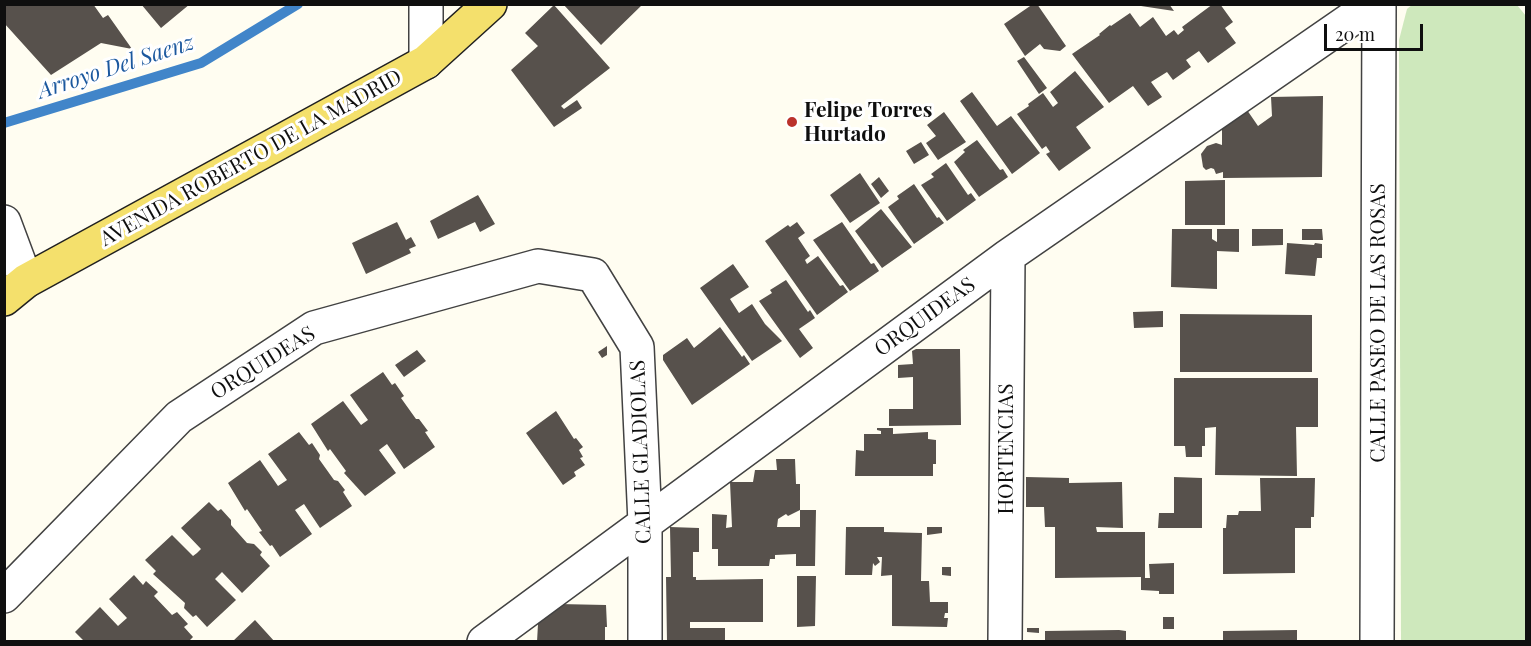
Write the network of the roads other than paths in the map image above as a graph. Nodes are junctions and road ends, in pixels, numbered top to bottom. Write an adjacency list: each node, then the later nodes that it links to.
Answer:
1 (426, 4): 5 (street)
2 (490, 4): 5 (main road, AVENIDA ROBERTO DE LA MADRID)
3 (1373, 4): 7 (street, ORQUIDEAS)
4 (1379, 4): 15 (street, CALLE PASEO DE LAS ROSAS)
5 (426, 62): 9 (main road, AVENIDA ROBERTO DE LA MADRID)
6 (4, 222): 9 (street)
7 (1008, 256): 10 (street, ORQUIDEAS); 14 (street, HORTENCIAS)
8 (593, 274): 10 (street, CALLE GLADIOLAS); 11 (street, ORQUIDEAS)
9 (15, 290)
10 (645, 522): 12 (street, ORQUIDEAS); 13 (street, CALLE GLADIOLAS)
11 (4, 596)
12 (484, 642)
13 (645, 642)
14 (1005, 642)
15 (1377, 642)

